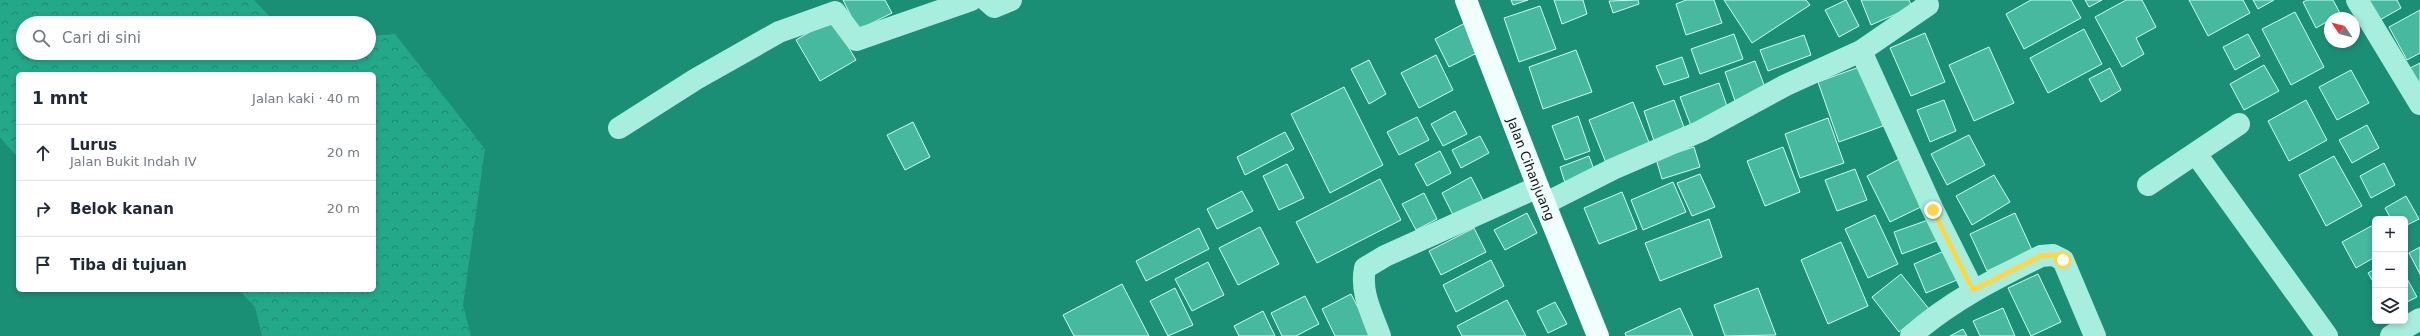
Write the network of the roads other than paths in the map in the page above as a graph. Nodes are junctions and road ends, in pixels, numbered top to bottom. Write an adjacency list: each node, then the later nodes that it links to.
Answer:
1 (971, 0): 10 (street)
2 (986, 0): 3 (street)
3 (1011, 0)
4 (1466, 0): 13 (main road, Jalan Cihanjuang)
5 (1926, 0): 7 (street)
6 (2358, 0): 8 (street)
7 (1861, 51): 13 (street); 14 (street)
8 (2420, 104)
9 (2238, 124): 11 (street)
10 (619, 128)
11 (2196, 154): 12 (street); 20 (street)
12 (2148, 185)
13 (1542, 195): 16 (street); 17 (main road, Jalan Cihanjuang)
14 (1973, 290): 18 (street); 19 (street)
15 (2420, 319): 21 (street)
16 (1380, 336)
17 (1598, 336)
18 (1911, 336)
19 (2095, 336)
20 (2327, 336)
21 (2391, 336)

